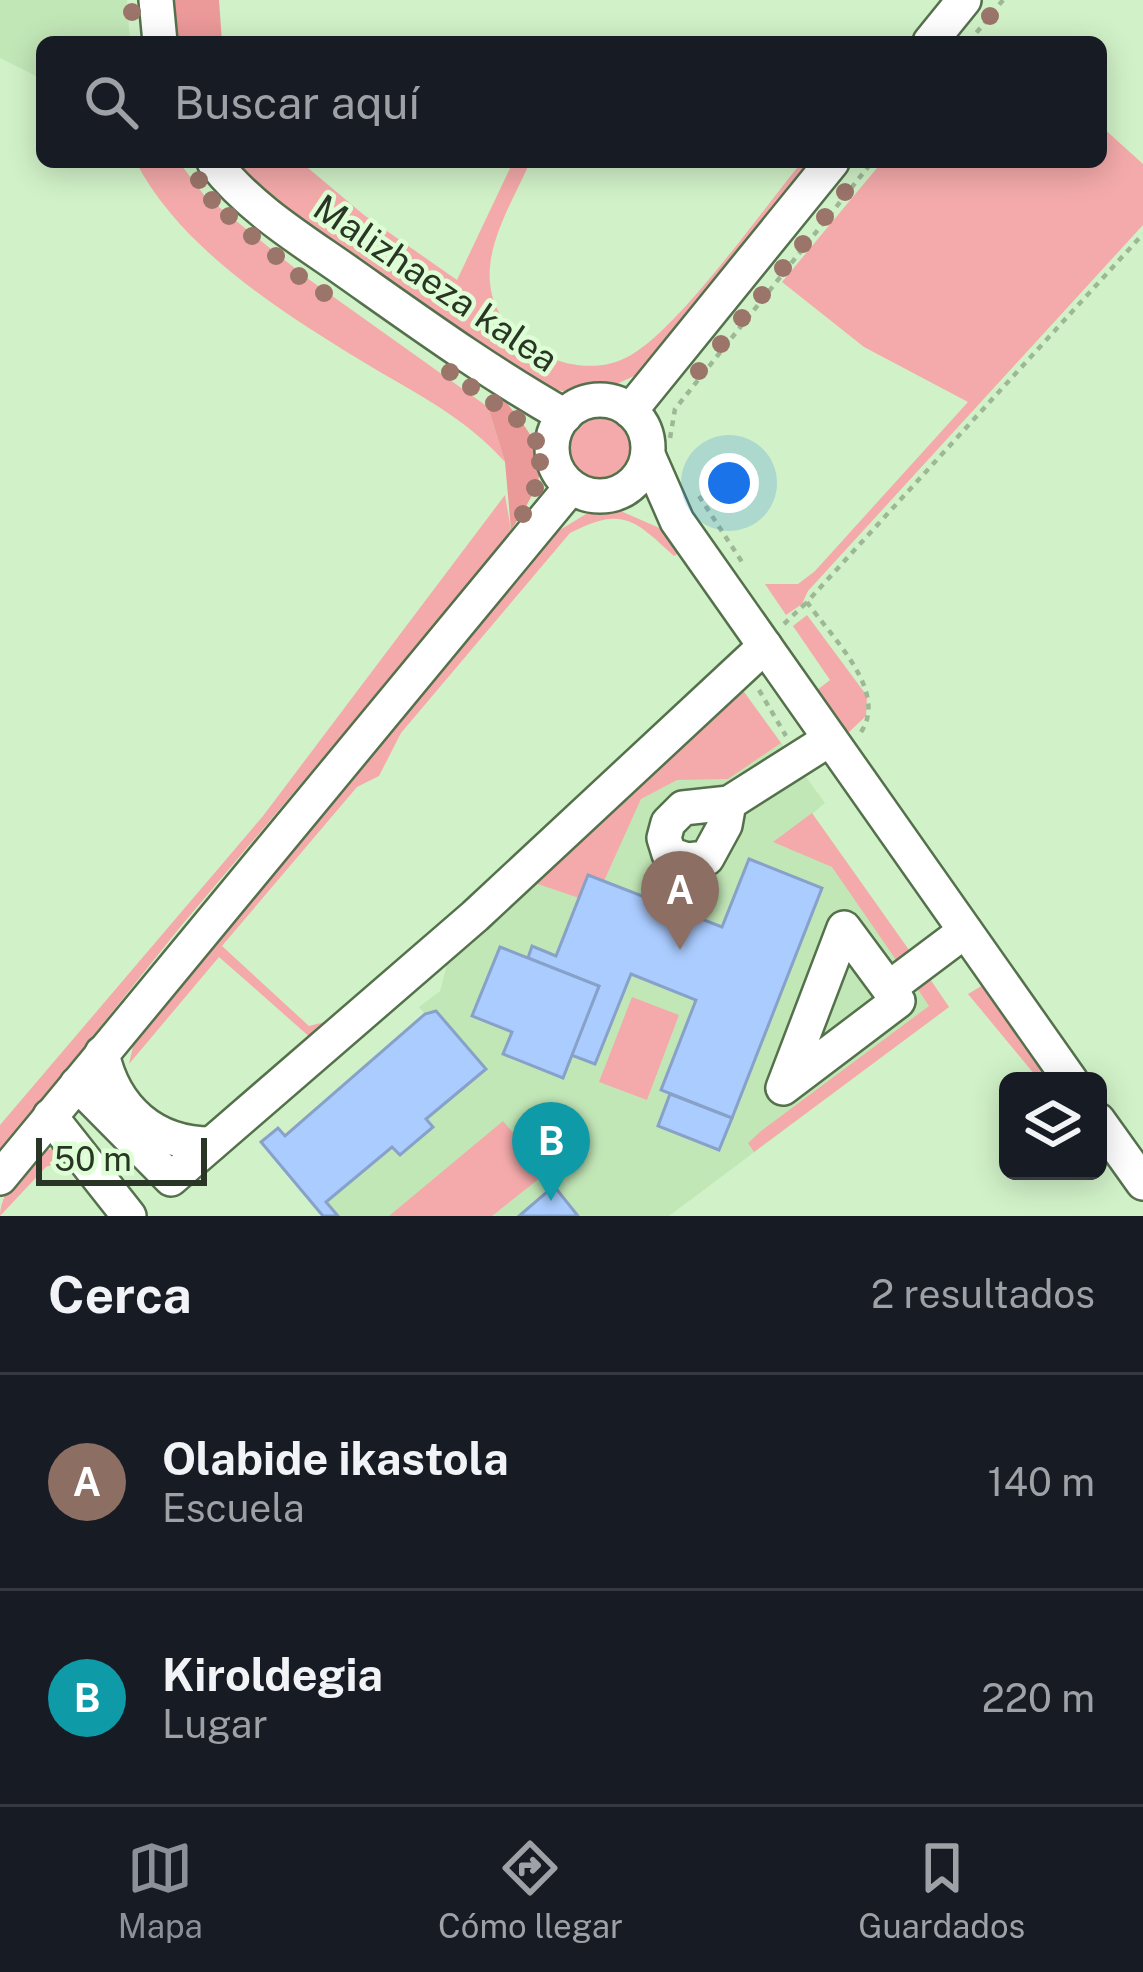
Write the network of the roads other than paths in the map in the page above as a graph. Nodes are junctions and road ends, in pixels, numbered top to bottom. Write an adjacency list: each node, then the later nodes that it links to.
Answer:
1 (156, 0): 3 (street)
2 (964, 0): 4 (street)
3 (159, 36)
4 (935, 36)
5 (219, 168): 8 (street, Malizhaeza kalea)
6 (827, 168): 7 (street)
7 (631, 411): 8 (street); 9 (street)
8 (565, 416): 10 (street)
9 (661, 451): 11 (street); 12 (street)
10 (571, 487): 11 (street); 18 (street)
11 (614, 494): 12 (street)
12 (677, 521): 13 (street)
13 (782, 647): 14 (street); 23 (street)
14 (819, 747): 15 (street); 16 (street)
15 (729, 803)
16 (965, 931): 17 (street); 19 (street)
17 (889, 988)
18 (102, 1053): 20 (street); 23 (street)
19 (1065, 1072)
20 (77, 1084): 21 (street); 25 (street)
21 (50, 1116): 24 (street); 27 (street)
22 (1107, 1133): 26 (street)
23 (211, 1144): 25 (street)
24 (0, 1178)
25 (172, 1179): 28 (street)
26 (1143, 1183)
27 (129, 1216)
28 (139, 1216)

